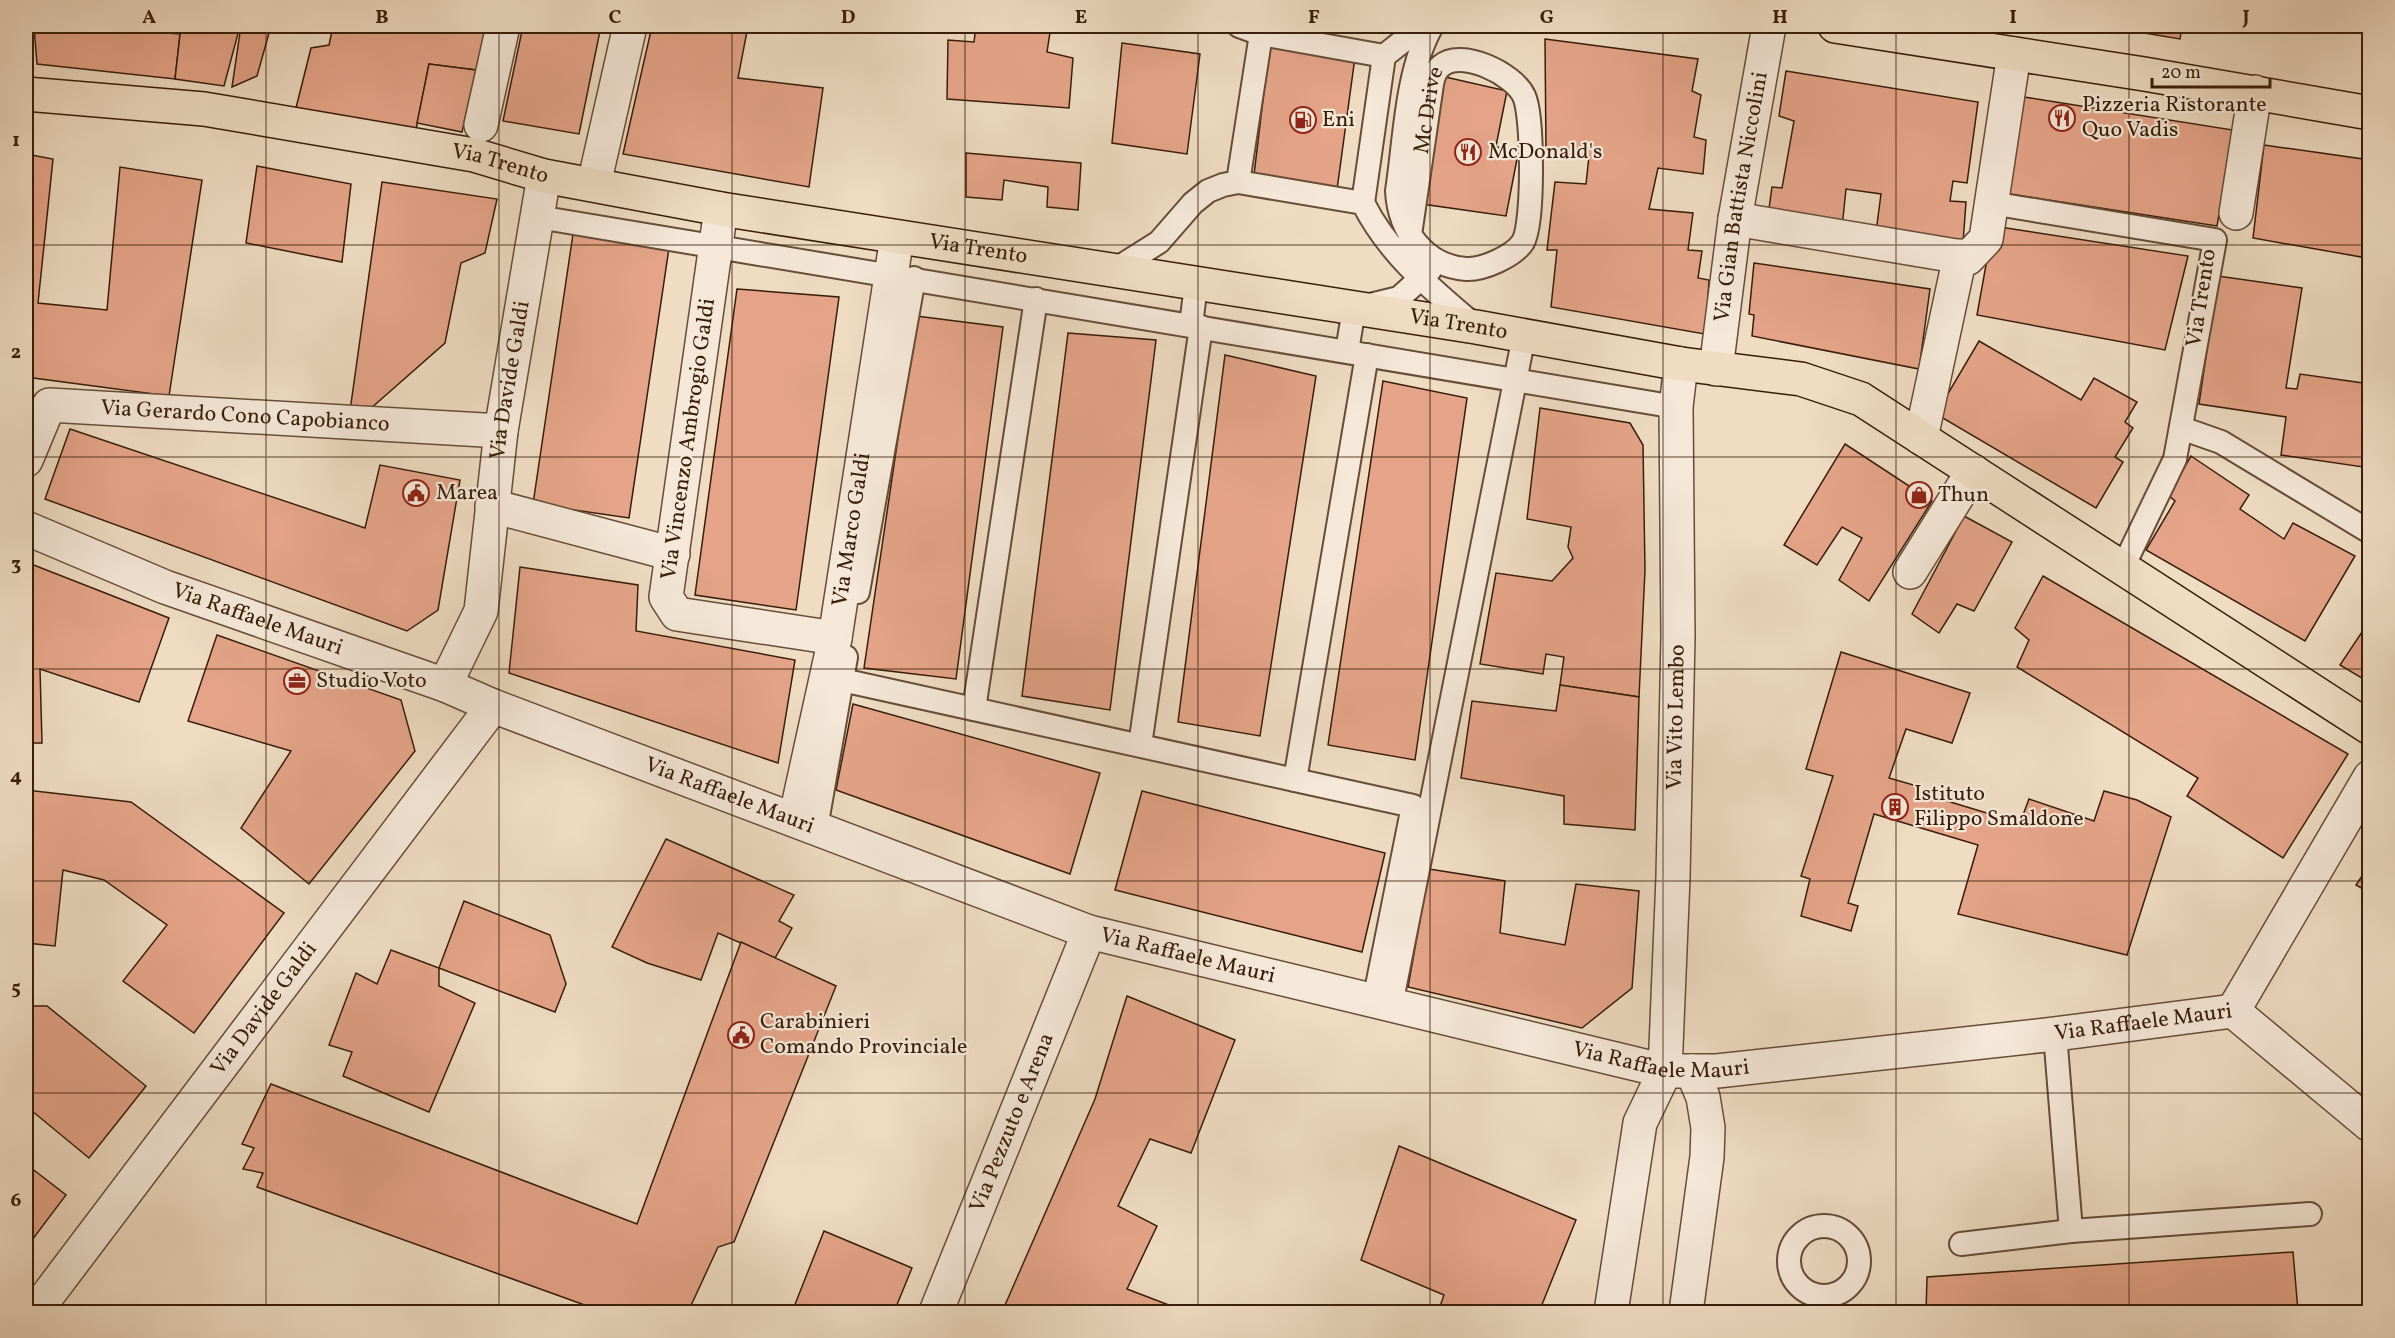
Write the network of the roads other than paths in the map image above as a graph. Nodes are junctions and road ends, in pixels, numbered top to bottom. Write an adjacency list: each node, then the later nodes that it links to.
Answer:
1 (503, 26): 14 (street)
2 (630, 26): 17 (street)
3 (1239, 26): 8 (lane)
4 (1422, 26): 10 (lane)
5 (1432, 26): 24 (lane, Mc Drive)
6 (1769, 26): 23 (street, Via Gian Battista Niccolini)
7 (1835, 26): 9 (main road)
8 (1261, 34): 10 (lane); 16 (lane)
9 (2014, 54): 11 (main road); 19 (street)
10 (1384, 56): 18 (lane)
11 (2254, 92): 13 (main road); 21 (street)
12 (26, 94): 15 (main road, Via Trento)
13 (2370, 113)
14 (481, 125)
15 (544, 176): 17 (main road, Via Trento); 22 (street, Via Davide Galdi)
16 (1238, 182): 18 (lane); 30 (lane)
17 (594, 184): 20 (main road, Via Trento)
18 (1363, 203): 32 (lane)
19 (1991, 203): 27 (street); 44 (lane, Via Trento)
20 (721, 210): 25 (main road, Via Trento); 26 (street, Via Vincenzo Ambrogio Galdi)
21 (2236, 213)
22 (538, 217): 26 (lane, Via Trento); 45 (street, Via Davide Galdi)
23 (1735, 219): 27 (street); 41 (street, Via Gian Battista Niccolini)
24 (1410, 235): 29 (lane, Mc Drive); 29 (lane, Mc Drive); 32 (lane, Mc Drive)
25 (897, 237): 28 (main road, Via Trento); 31 (street, Via Marco Galdi)
26 (716, 245): 31 (lane, Via Trento); 52 (street, Via Vincenzo Ambrogio Galdi)
27 (1960, 256): 46 (street)
28 (1056, 262): 30 (main road, Via Trento); 34 (lane)
29 (1443, 265): 32 (lane)
30 (1113, 271): 33 (main road, Via Trento)
31 (903, 276): 34 (lane, Via Trento); 55 (street, Via Marco Galdi); 56 (lane)
32 (1419, 279): 35 (lane); 37 (lane)
33 (1196, 285): 35 (main road, Via Trento); 36 (lane)
34 (1043, 300): 36 (lane, Via Trento); 59 (lane)
35 (1354, 309): 37 (main road, Via Trento); 39 (lane)
36 (1196, 326): 39 (lane, Via Trento); 61 (lane)
37 (1476, 327): 38 (main road, Via Trento)
38 (1524, 336): 40 (main road, Via Trento); 42 (lane)
39 (1357, 353): 42 (lane, Via Trento); 63 (lane)
40 (1681, 364): 41 (main road, Via Trento); 43 (street, Via Vito Lembo)
41 (1716, 369): 46 (main road, Via Trento)
42 (1516, 380): 43 (lane, Via Trento); 66 (lane)
43 (1676, 407): 69 (street, Via Vito Lembo)
44 (2181, 428): 51 (lane); 53 (lane, Via Trento)
45 (501, 431): 47 (street, Via Gerardo Cono Capobianco); 49 (street, Via Davide Galdi)
46 (1921, 438): 48 (main road, Via Trento)
47 (26, 460)
48 (1973, 471): 53 (main road, Via Trento); 54 (street)
49 (492, 506): 52 (street); 57 (street, Via Davide Galdi)
50 (26, 528): 57 (street, Via Raffaele Mauri)
51 (2370, 532)
52 (673, 554): 55 (street, Via Vincenzo Ambrogio Galdi)
53 (2123, 567): 60 (main road, Via Trento)
54 (1910, 572)
55 (835, 638): 64 (street, Via Marco Galdi)
56 (842, 680): 59 (lane); 64 (lane)
57 (445, 685): 58 (street, Via Raffaele Mauri)
58 (493, 706): 64 (street, Via Raffaele Mauri); 75 (street, Via Davide Galdi)
59 (974, 709): 61 (lane)
60 (2370, 728)
61 (1140, 745): 63 (lane)
62 (2370, 777): 67 (street)
63 (1295, 780): 66 (lane)
64 (806, 824): 65 (street, Via Raffaele Mauri)
65 (1089, 932): 66 (street, Via Raffaele Mauri); 76 (street, Via Pezzuto e Arena)
66 (1382, 1003): 69 (street, Via Raffaele Mauri)
67 (2234, 1011): 68 (street, Via Raffaele Mauri); 70 (street, Via Raffaele Mauri)
68 (2055, 1034): 69 (street, Via Raffaele Mauri); 72 (lane)
69 (1678, 1071): 77 (street); 78 (street)
70 (2370, 1125)
71 (2310, 1214): 72 (lane)
72 (2071, 1231): 73 (lane)
73 (1962, 1244)
74 (1801, 1288): 79 (lane)
75 (35, 1312)
76 (936, 1312)
77 (1611, 1312)
78 (1686, 1312)
79 (1809, 1312)

